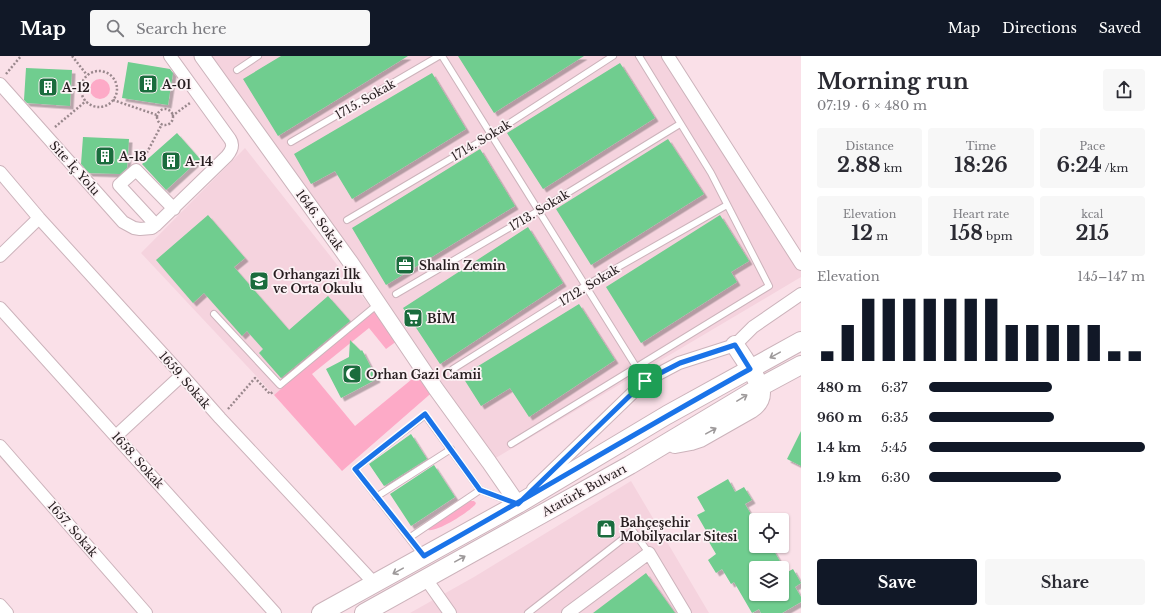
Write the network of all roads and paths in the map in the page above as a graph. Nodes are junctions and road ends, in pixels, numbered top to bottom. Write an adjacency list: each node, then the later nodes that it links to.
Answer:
1 (21, 56): 12 (path)
2 (72, 56): 11 (path)
3 (170, 56): 13 (street)
4 (202, 56): 38 (street, 1646. Sokak)
5 (258, 56): 10 (lane)
6 (441, 56): 21 (lane); 22 (lane, 1715. Sokak)
7 (613, 56): 21 (lane, 1714. Sokak)
8 (638, 56): 19 (lane)
9 (668, 56): 34 (street)
10 (237, 70)
11 (87, 75): 14 (path); 15 (path)
12 (2, 80): 20 (street, Site İç Yolu)
13 (199, 96): 17 (path); 28 (street)
14 (113, 100): 15 (path); 16 (path)
15 (86, 101): 20 (path, Site İç Yolu)
16 (157, 115): 17 (path); 18 (path)
17 (172, 116): 18 (path)
18 (162, 124): 23 (path)
19 (680, 124): 27 (lane); 29 (lane, 1713. Sokak)
20 (46, 135): 26 (street, Site İç Yolu)
21 (491, 135): 29 (lane); 31 (lane, 1714. Sokak)
22 (291, 142)
23 (136, 170): 25 (street, Site İç Yolu); 28 (street)
24 (0, 172): 30 (street, 1659. Sokak)
25 (119, 186): 26 (street, Site İç Yolu); 32 (street, Site İç Yolu)
26 (104, 200): 32 (street, Site İç Yolu)
27 (727, 205): 35 (lane, 1712. Sokak); 44 (lane)
28 (174, 209): 32 (street)
29 (538, 211): 35 (lane); 36 (lane, 1713. Sokak)
30 (39, 218): 33 (street); 47 (street, 1659. Sokak)
31 (347, 220)
32 (156, 226)
33 (0, 256)
34 (801, 264)
35 (586, 286): 44 (lane); 45 (lane, 1712. Sokak)
36 (396, 294)
37 (801, 294): 42 (street)
38 (378, 304): 40 (lane); 58 (street, 1646. Sokak)
39 (0, 308): 52 (street, 1658. Sokak)
40 (214, 314)
41 (801, 341): 46 (main road, Atatürk Bulvarı, one-way to 46)
42 (735, 345): 46 (main road); 48 (street)
43 (801, 365): 49 (main road)
44 (636, 367): 48 (lane); 53 (lane)
45 (453, 369)
46 (750, 369): 49 (main road); 58 (main road, Atatürk Bulvarı)
47 (182, 375): 51 (street, 1659. Sokak); 52 (street)
48 (645, 381): 58 (street)
49 (760, 387): 62 (main road, Atatürk Bulvarı, one-way to 49)
50 (270, 394): 51 (path)
51 (220, 418): 63 (street, 1659. Sokak)
52 (116, 436): 67 (street, 1658. Sokak)
53 (511, 444)
54 (0, 446): 66 (street, 1657. Sokak)
55 (451, 449): 56 (lane); 57 (lane); 57 (lane)
56 (480, 490): 58 (lane); 59 (lane)
57 (376, 496): 59 (lane)
58 (518, 504): 61 (main road, Atatürk Bulvarı)
59 (409, 538): 61 (lane)
60 (649, 553): 71 (lane); 72 (street); 73 (street)
61 (424, 556): 63 (main road, Atatürk Bulvarı, one-way to 63)
62 (426, 579): 69 (main road, Atatürk Bulvarı); 70 (street)
63 (374, 584): 68 (main road, Atatürk Bulvarı)
64 (0, 605): 65 (street)
65 (7, 613)
66 (146, 613)
67 (274, 613)
68 (321, 613)
69 (364, 613)
70 (450, 613)
71 (528, 613)
72 (568, 613)
73 (685, 613)

